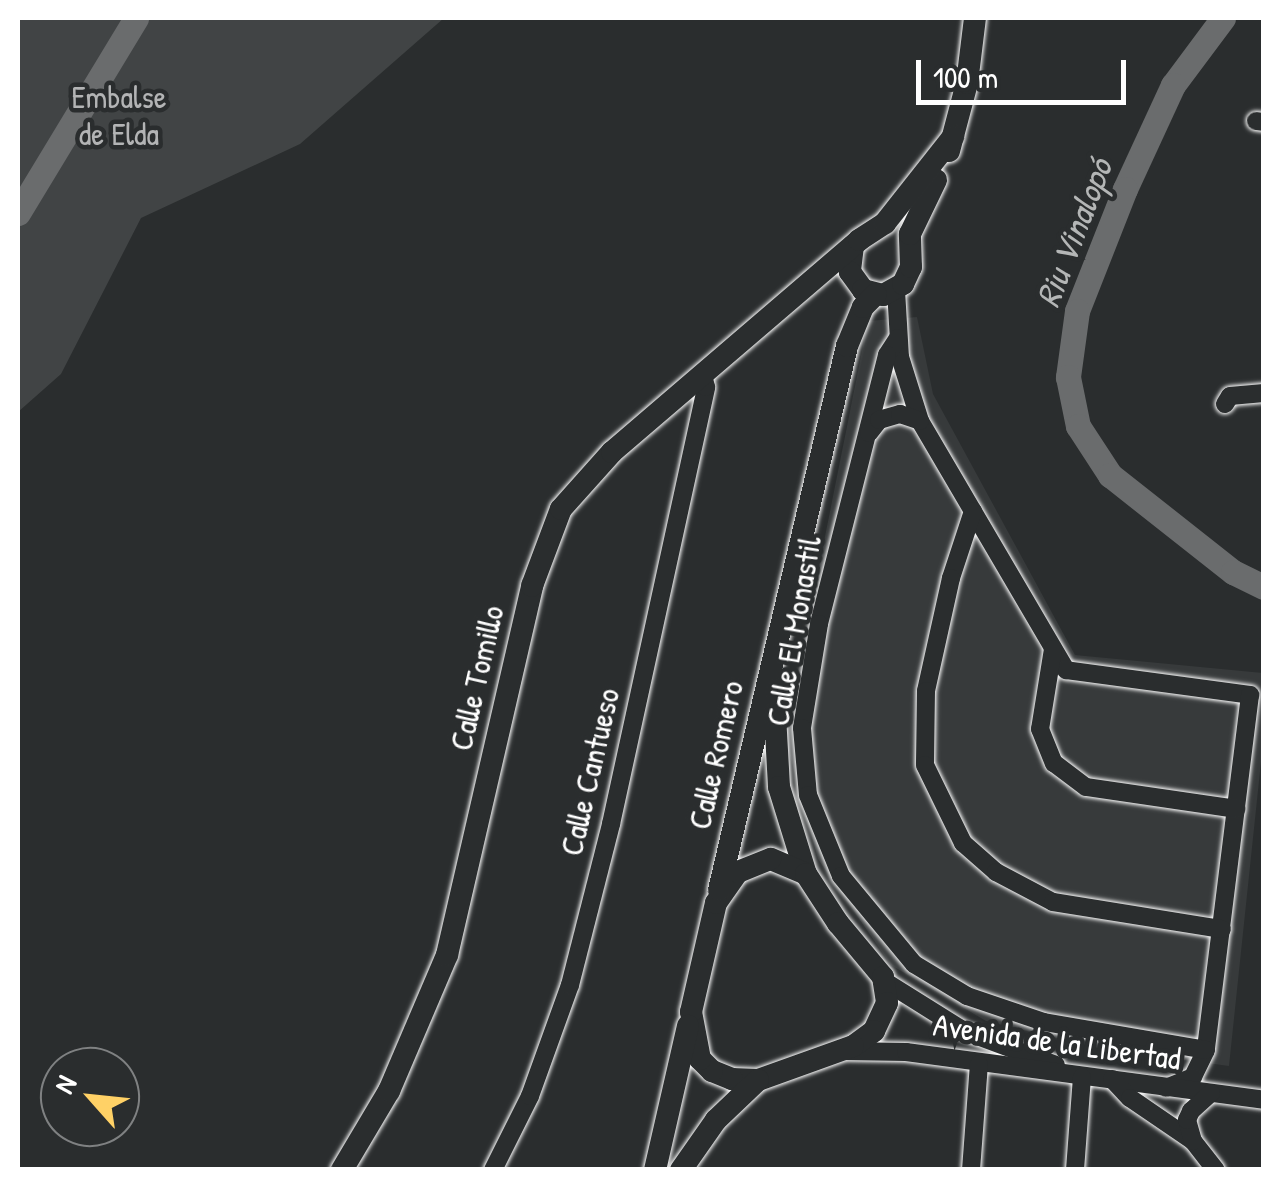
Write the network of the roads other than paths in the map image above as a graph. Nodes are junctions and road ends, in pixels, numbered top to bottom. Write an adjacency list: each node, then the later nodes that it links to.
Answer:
1 (974, 18): 2 (main road)
2 (954, 137): 3 (main road); 5 (main road)
3 (873, 232): 4 (main road); 5 (main road)
4 (853, 246): 6 (main road); 7 (main road, Calle Tomillo)
5 (908, 248): 8 (main road)
6 (853, 279): 7 (main road, Calle Tomillo); 8 (main road); 10 (main road, Calle Romero)
7 (807, 288): 11 (main road, Calle Tomillo)
8 (886, 292): 9 (street); 10 (main road, Calle Romero)
9 (898, 338): 14 (street); 15 (street, Calle El Monastil)
10 (846, 346): 17 (main road, Calle Romero)
11 (703, 375): 35 (main road, Calle Tomillo); 36 (street, Calle Cantueso)
12 (1264, 393): 13 (street)
13 (1225, 404)
14 (920, 421): 15 (street); 16 (street)
15 (867, 435): 25 (street, Calle El Monastil)
16 (972, 511): 18 (street); 22 (street)
17 (782, 623): 20 (main road, Calle Romero); 21 (main road, Calle Romero)
18 (1053, 649): 19 (street); 19 (street)
19 (1236, 810): 22 (street)
20 (806, 874): 21 (main road); 23 (main road)
21 (716, 903): 24 (main road)
22 (1222, 929): 25 (street)
23 (886, 982): 26 (main road); 28 (street)
24 (691, 1012): 29 (main road); 37 (main road)
25 (1206, 1050): 30 (street); 32 (street)
26 (842, 1051): 27 (street, Avenida de la Libertad); 29 (main road)
27 (978, 1064): 28 (street, Avenida de la Libertad); 39 (street)
28 (1098, 1077): 30 (street, Avenida de la Libertad); 34 (street); 40 (street)
29 (758, 1080): 38 (main road)
30 (1166, 1088): 31 (street, Avenida de la Libertad)
31 (1211, 1093): 32 (street, Avenida de la Libertad); 34 (street)
32 (1234, 1096): 33 (street, Avenida de la Libertad)
33 (1264, 1100)
34 (1193, 1141): 41 (street)
35 (342, 1170)
36 (493, 1170)
37 (655, 1170)
38 (680, 1170)
39 (971, 1170)
40 (1076, 1170)
41 (1216, 1170)

